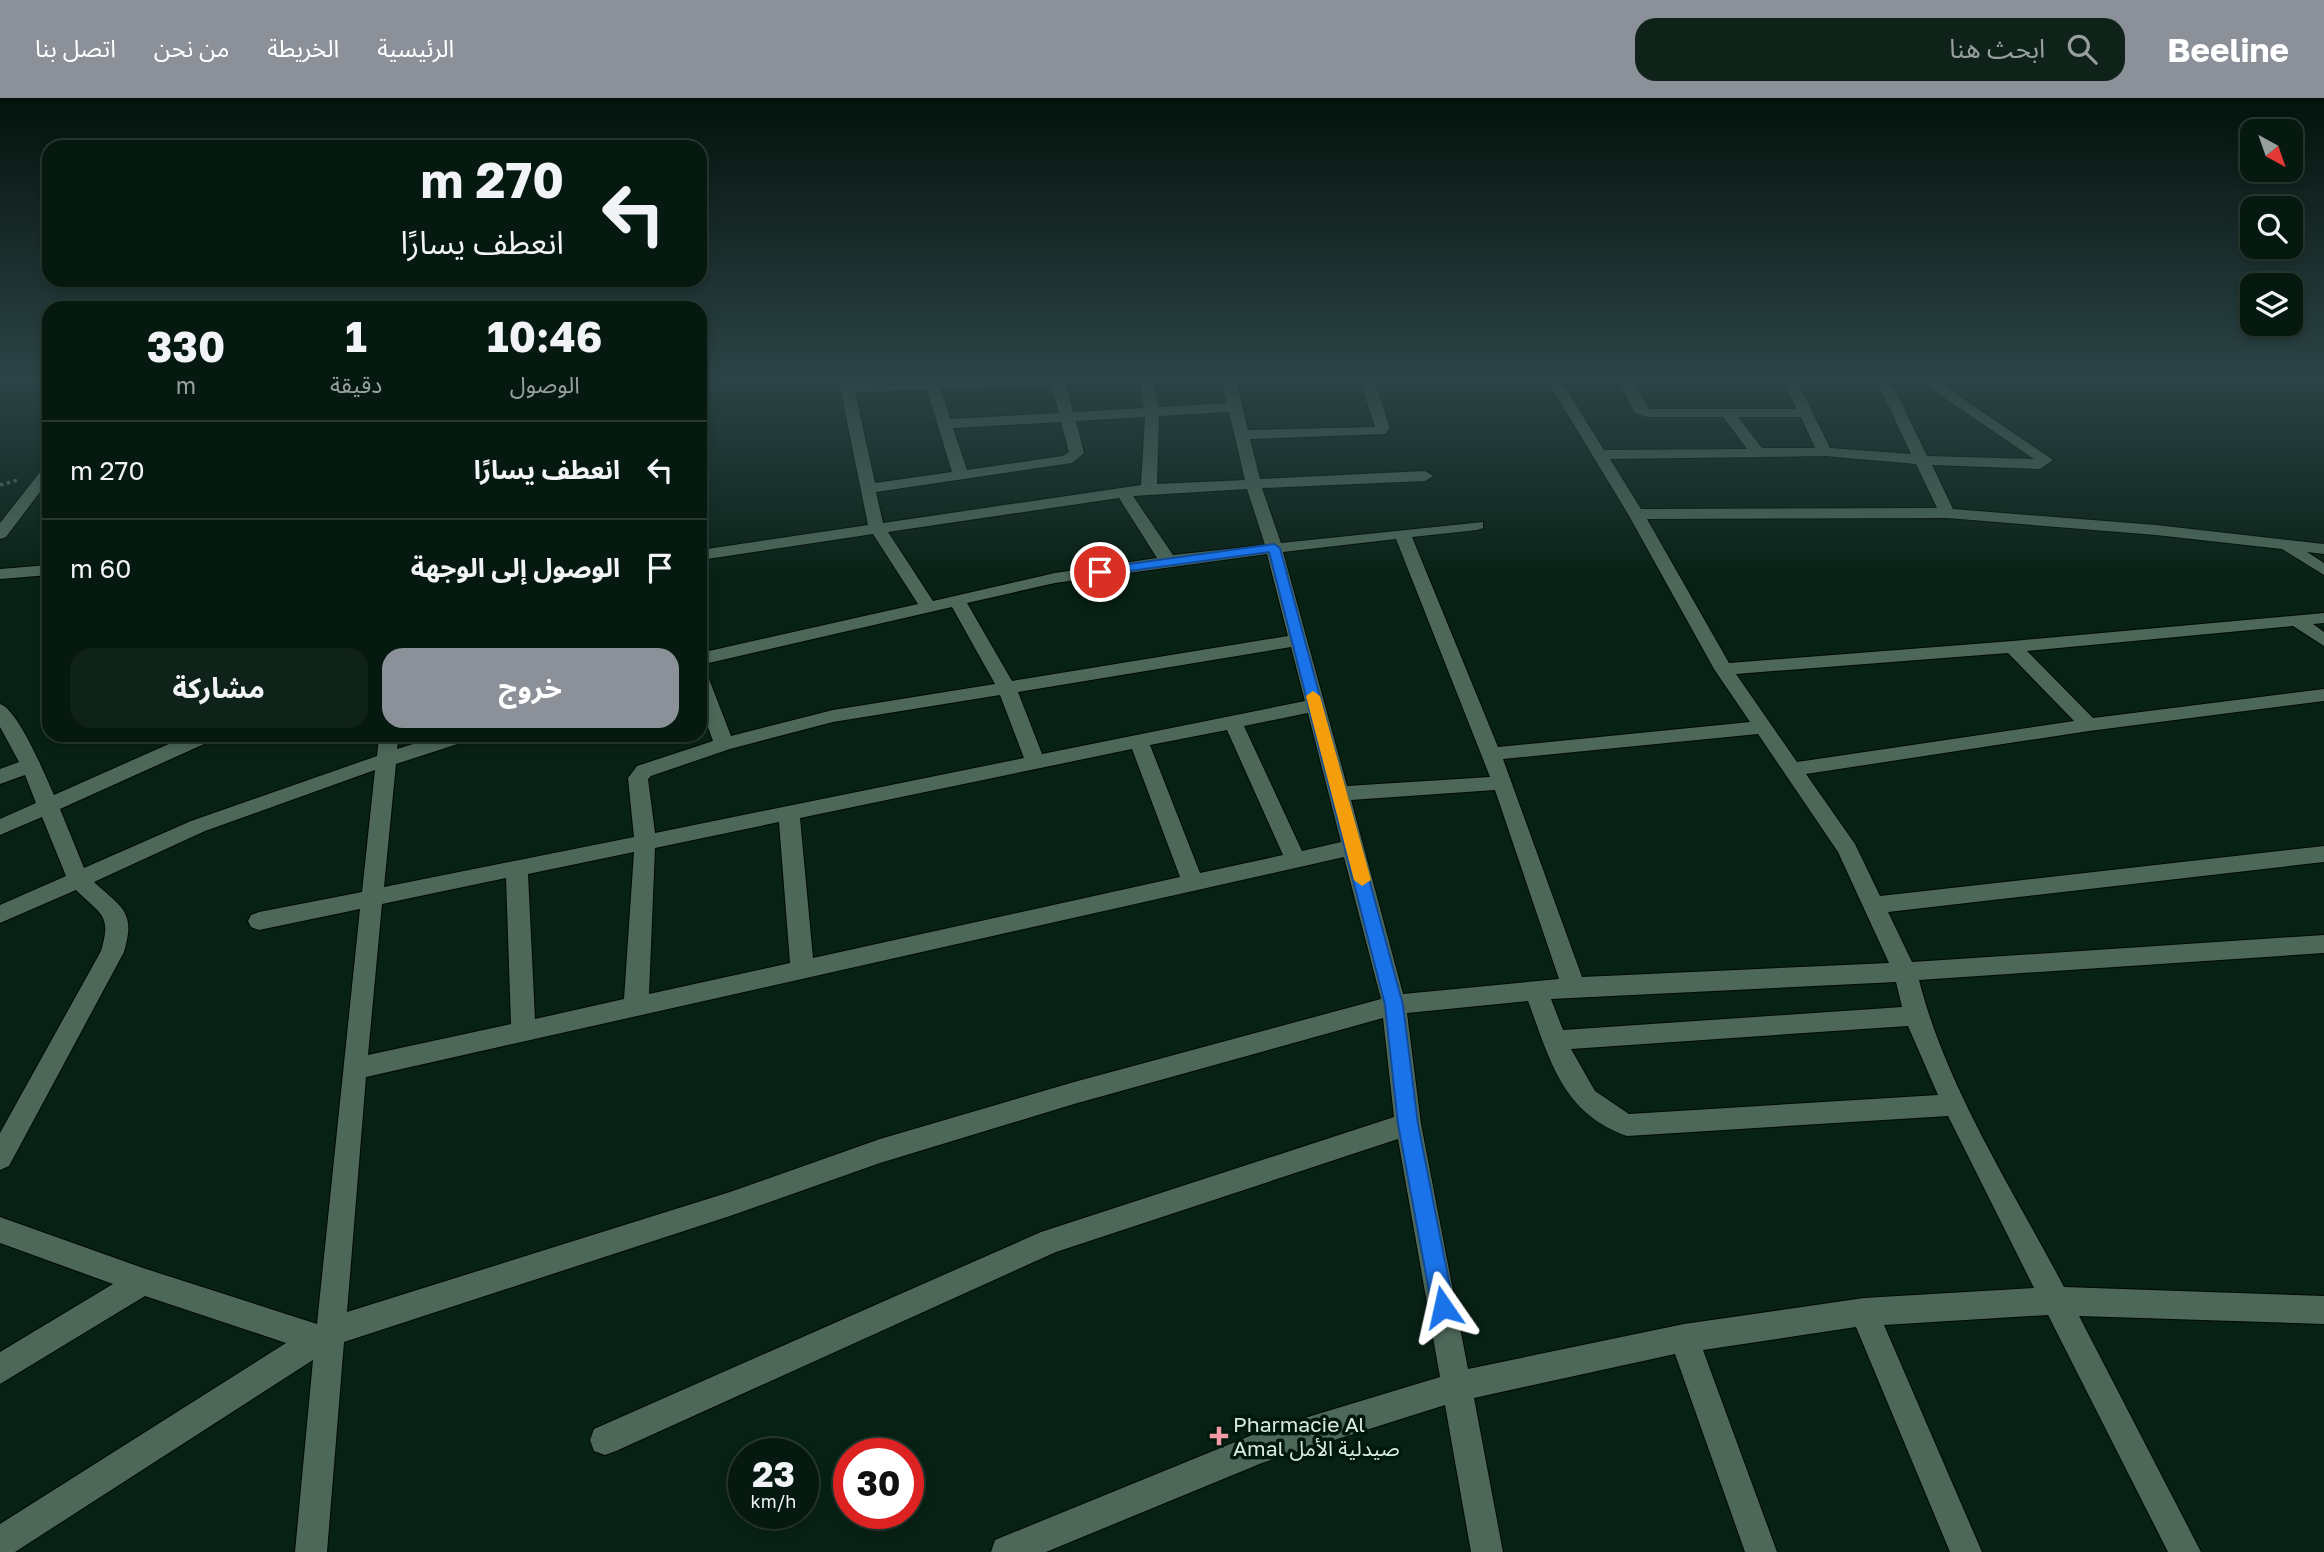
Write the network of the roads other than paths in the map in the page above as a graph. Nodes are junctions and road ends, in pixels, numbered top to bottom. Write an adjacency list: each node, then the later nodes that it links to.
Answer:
1 (860, 445): 19 (street)
2 (951, 445): 15 (street)
3 (1074, 445): 15 (street)
4 (1151, 445): 20 (street)
5 (1243, 445): 18 (street)
6 (1592, 445): 13 (street)
7 (1752, 445): 12 (street)
8 (1822, 445): 11 (street)
9 (1913, 445): 14 (street)
10 (2022, 445): 14 (street)
11 (1825, 452): 12 (street); 14 (street)
12 (1758, 453): 13 (street)
13 (1598, 455): 23 (street)
14 (1919, 459): 22 (street)
15 (960, 473): 19 (street)
16 (1424, 475): 18 (street)
17 (42, 479): 27 (street)
18 (1253, 483): 20 (street); 29 (street)
19 (869, 488): 25 (street)
20 (1149, 489): 21 (street)
21 (1123, 494): 25 (street); 32 (street)
22 (1947, 513): 23 (street); 28 (street)
23 (1636, 514): 44 (street)
24 (1477, 525): 26 (street)
25 (876, 527): 31 (street); 37 (street)
26 (1402, 533): 29 (street); 58 (street)
27 (0, 534)
28 (2284, 545): 30 (street); 33 (street)
29 (1274, 548): 32 (street); 40 (street)
30 (2324, 549)
31 (707, 554)
32 (1168, 561): 36 (street)
33 (2324, 570)
34 (42, 571): 35 (street)
35 (0, 574)
36 (956, 599): 37 (street); 45 (street)
37 (927, 605): 43 (street)
38 (2324, 618): 39 (street)
39 (2296, 620): 41 (street); 42 (street)
40 (1298, 640): 45 (street); 48 (street)
41 (2324, 641)
42 (2014, 647): 44 (street); 51 (street)
43 (707, 657)
44 (1723, 668): 52 (street)
45 (1008, 690): 56 (street); 59 (street)
46 (2324, 695): 51 (street)
47 (707, 698): 56 (street)
48 (1316, 705): 50 (street); 64 (street)
49 (0, 710): 60 (street)
50 (1233, 722): 53 (street); 71 (street)
51 (2089, 725): 61 (street)
52 (1765, 727): 58 (street); 61 (street)
53 (1139, 741): 59 (street); 74 (street)
54 (191, 742): 65 (street)
55 (419, 742): 57 (street)
56 (724, 744): 68 (street)
57 (388, 747): 73 (street); 75 (street)
58 (1491, 754): 63 (street)
59 (1035, 762): 66 (street)
60 (31, 765): 62 (street); 65 (street)
61 (1793, 769): 76 (street)
62 (0, 777)
63 (1503, 783): 64 (street); 82 (street)
64 (1339, 794): 69 (street)
65 (50, 807): 67 (street); 73 (street)
66 (789, 813): 68 (street); 80 (street)
67 (0, 828)
68 (645, 842): 72 (street); 85 (street)
69 (1354, 847): 71 (street); 84 (street)
70 (2324, 854): 76 (street)
71 (1296, 860): 74 (street)
72 (517, 868): 75 (street); 87 (street)
73 (78, 879): 77 (street); 92 (street)
74 (1193, 883): 80 (street)
75 (371, 898): 78 (street); 89 (street)
76 (1875, 905): 81 (street)
77 (0, 915)
78 (258, 921)
79 (2324, 944): 81 (street)
80 (802, 970): 85 (street)
81 (1905, 972): 82 (street); 86 (street)
82 (1574, 987): 83 (street)
83 (1536, 990): 84 (street); 88 (street)
84 (1394, 1005): 91 (street); 98 (street)
85 (636, 1006): 87 (street)
86 (1916, 1016): 88 (street); 90 (street)
87 (523, 1031): 89 (street)
88 (1557, 1040): 90 (street)
89 (354, 1069): 98 (street)
90 (1955, 1105): 95 (street)
91 (1408, 1124): 101 (street); 102 (street)
92 (0, 1158)
93 (0, 1230): 94 (street)
94 (143, 1282): 98 (street); 100 (street)
95 (2054, 1301): 96 (street); 97 (street); 109 (street)
96 (2324, 1310)
97 (1864, 1312): 99 (street); 108 (street)
98 (323, 1336): 103 (street); 104 (street)
99 (1684, 1338): 101 (street); 107 (street)
100 (0, 1369)
101 (1458, 1386): 105 (street); 106 (street)
102 (605, 1440)
103 (0, 1543)
104 (311, 1552)
105 (1007, 1552)
106 (1487, 1552)
107 (1761, 1552)
108 (1966, 1552)
109 (2185, 1552)

